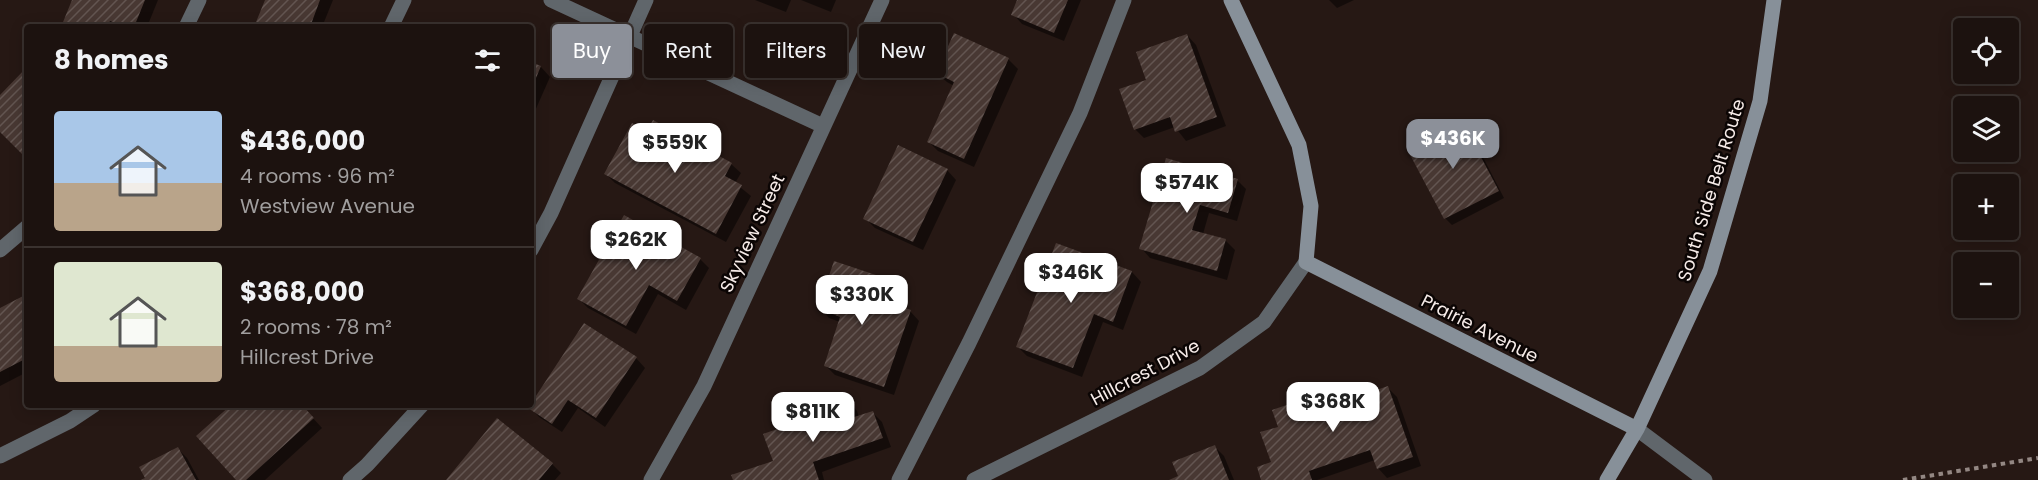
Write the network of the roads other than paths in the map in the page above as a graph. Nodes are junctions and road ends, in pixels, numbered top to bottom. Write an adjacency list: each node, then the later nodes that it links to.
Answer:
1 (199, 0): 9 (street)
2 (404, 0): 10 (street)
3 (551, 0): 11 (street)
4 (646, 0): 12 (street)
5 (882, 0): 15 (street, Skyview Street)
6 (1124, 0): 26 (street)
7 (1231, 0): 19 (street)
8 (1774, 0): 22 (street, South Side Belt Route)
9 (187, 24)
10 (392, 24)
11 (603, 24)
12 (632, 30)
13 (632, 37): 15 (street)
14 (610, 78): 17 (street)
15 (823, 126): 25 (street, Skyview Street)
16 (24, 230): 18 (street)
17 (534, 244)
18 (0, 250)
19 (1306, 262): 22 (street, Prairie Avenue); 27 (street, Hillcrest Drive)
20 (90, 408): 23 (street)
21 (419, 408): 24 (street)
22 (1637, 429): 28 (street, South Side Belt Route); 29 (street)
23 (0, 456)
24 (350, 480)
25 (651, 480)
26 (898, 480)
27 (974, 480)
28 (1607, 480)
29 (1705, 480)

